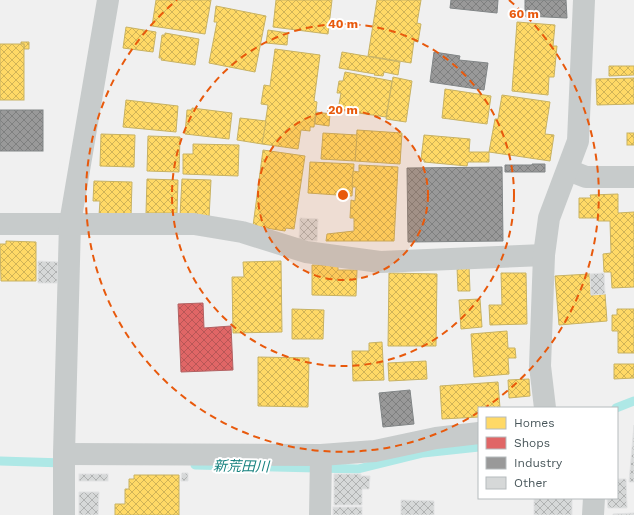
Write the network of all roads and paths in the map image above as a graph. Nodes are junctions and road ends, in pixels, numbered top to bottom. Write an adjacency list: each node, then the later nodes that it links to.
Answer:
1 (108, 0): 5 (street)
2 (584, 0): 3 (street)
3 (568, 170): 4 (street); 7 (street)
4 (634, 177)
5 (70, 223): 6 (street); 7 (street); 10 (street)
6 (0, 224)
7 (544, 255): 8 (street)
8 (545, 407)
9 (478, 433): 11 (street)
10 (64, 455): 11 (street); 13 (street)
11 (321, 457): 14 (street)
12 (594, 499): 15 (street)
13 (64, 515)
14 (320, 515)
15 (593, 515)

